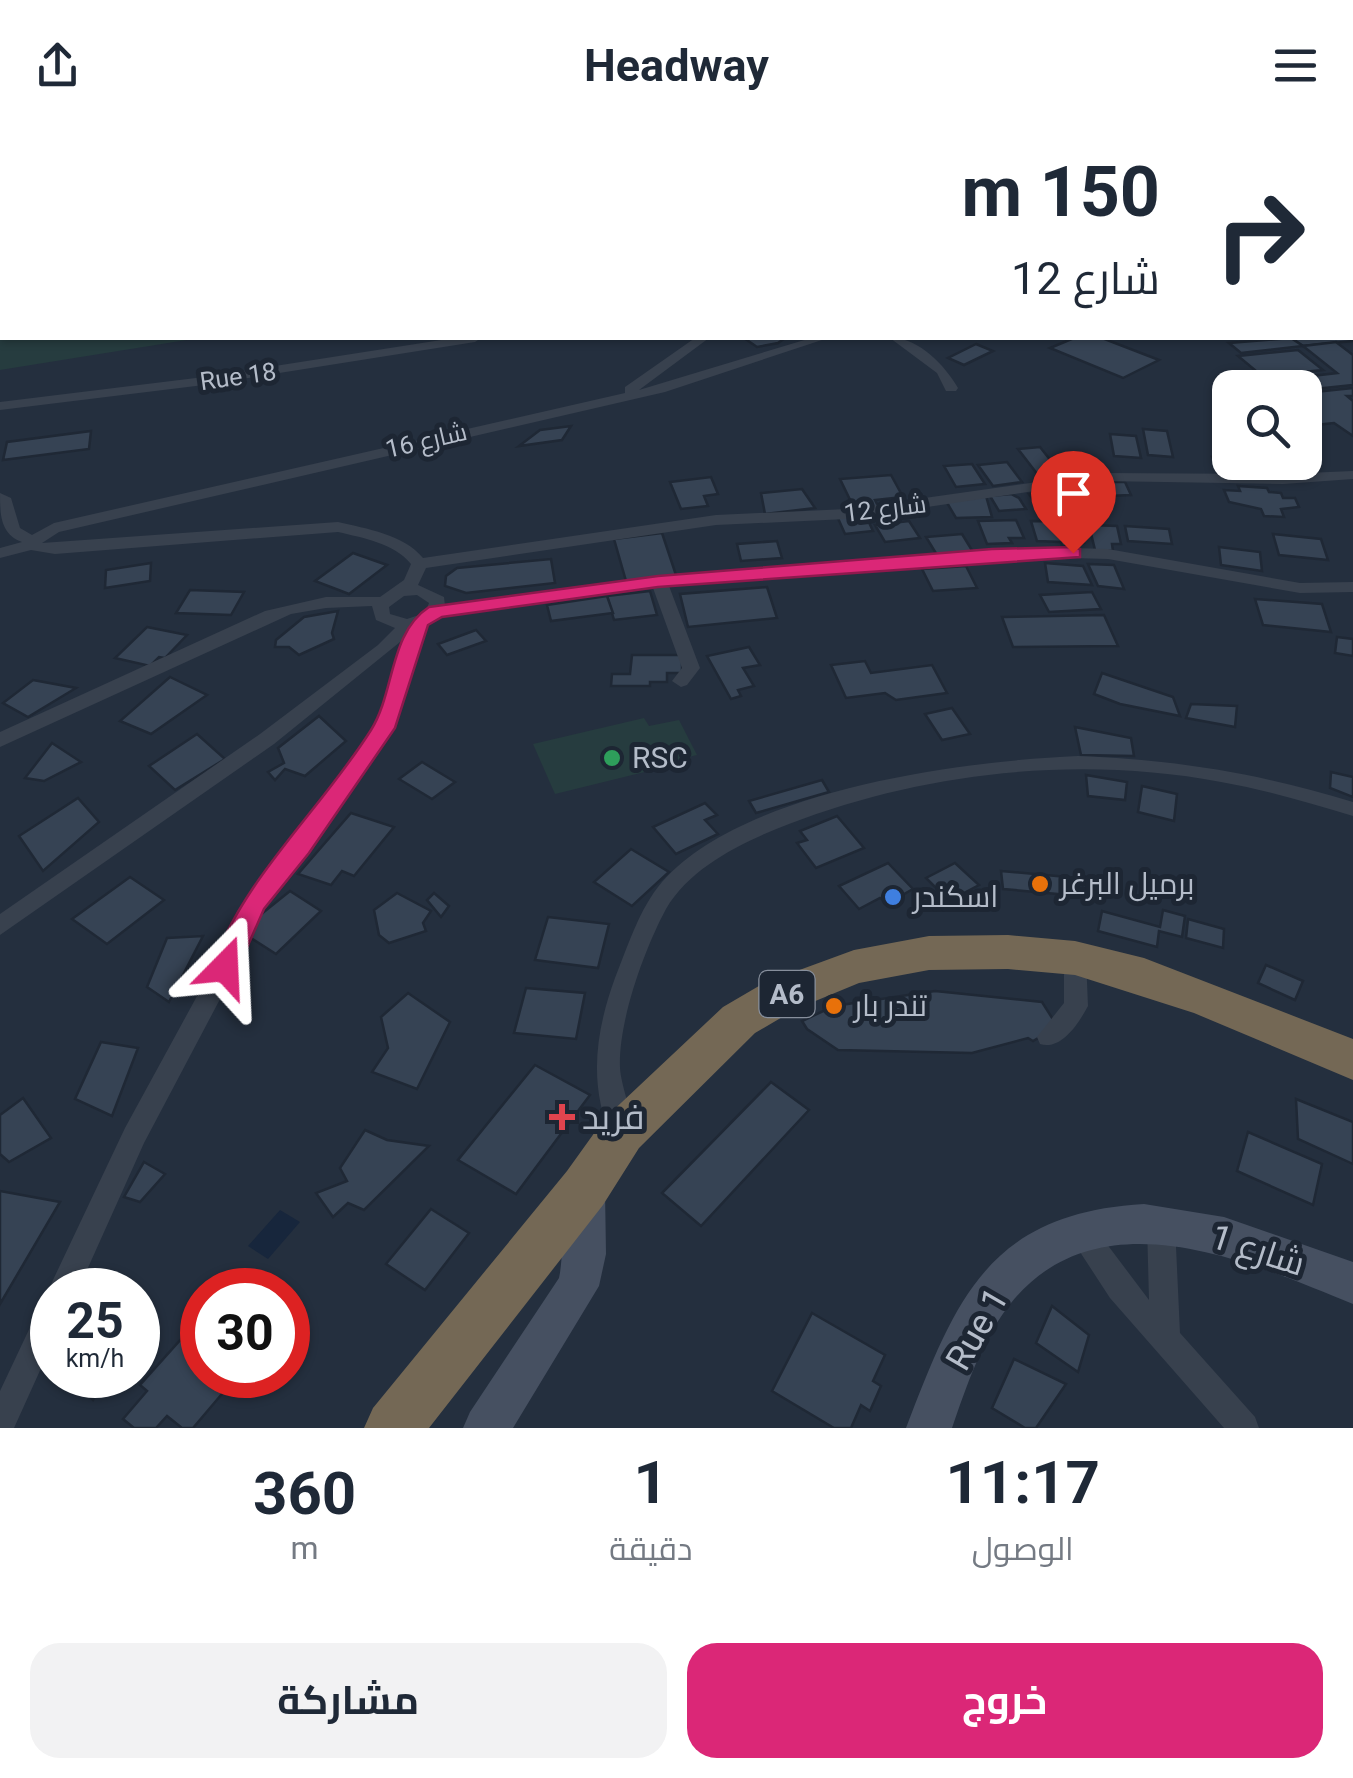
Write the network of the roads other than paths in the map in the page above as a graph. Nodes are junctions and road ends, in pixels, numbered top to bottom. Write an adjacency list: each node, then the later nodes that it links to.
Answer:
1 (462, 340): 7 (street, Rue 18)
2 (700, 340): 6 (street)
3 (816, 340): 6 (street, شارع 16)
4 (899, 340): 5 (street)
5 (951, 388)
6 (590, 405): 10 (street, شارع 16)
7 (0, 406)
8 (1353, 475): 12 (street, شارع 12)
9 (0, 498): 10 (street)
10 (34, 542): 11 (street); 12 (street)
11 (0, 553)
12 (418, 564): 15 (street)
13 (658, 582): 14 (street, شارع 12); 17 (street, شارع 12); 18 (street)
14 (1353, 587)
15 (403, 591): 16 (street); 17 (street)
16 (383, 602): 17 (street); 19 (street)
17 (422, 619): 21 (street); 29 (street)
18 (681, 681)
19 (0, 740)
20 (1353, 809): 25 (street)
21 (0, 926)
22 (1074, 958): 23 (street); 24 (highway, A6); 25 (highway, A6)
23 (1048, 1037)
24 (1353, 1060)
25 (622, 1133): 26 (highway, A6)
26 (585, 1188): 34 (highway, A6); 35 (street)
27 (1162, 1224): 28 (street, Rue 1); 30 (street, شارع 1); 31 (street)
28 (1081, 1232): 31 (street); 36 (street, Rue 1)
29 (72, 1268)
30 (1353, 1283)
31 (1165, 1335): 37 (street)
32 (30, 1360): 33 (street)
33 (0, 1425)
34 (393, 1428)
35 (486, 1428)
36 (928, 1428)
37 (1244, 1428)

